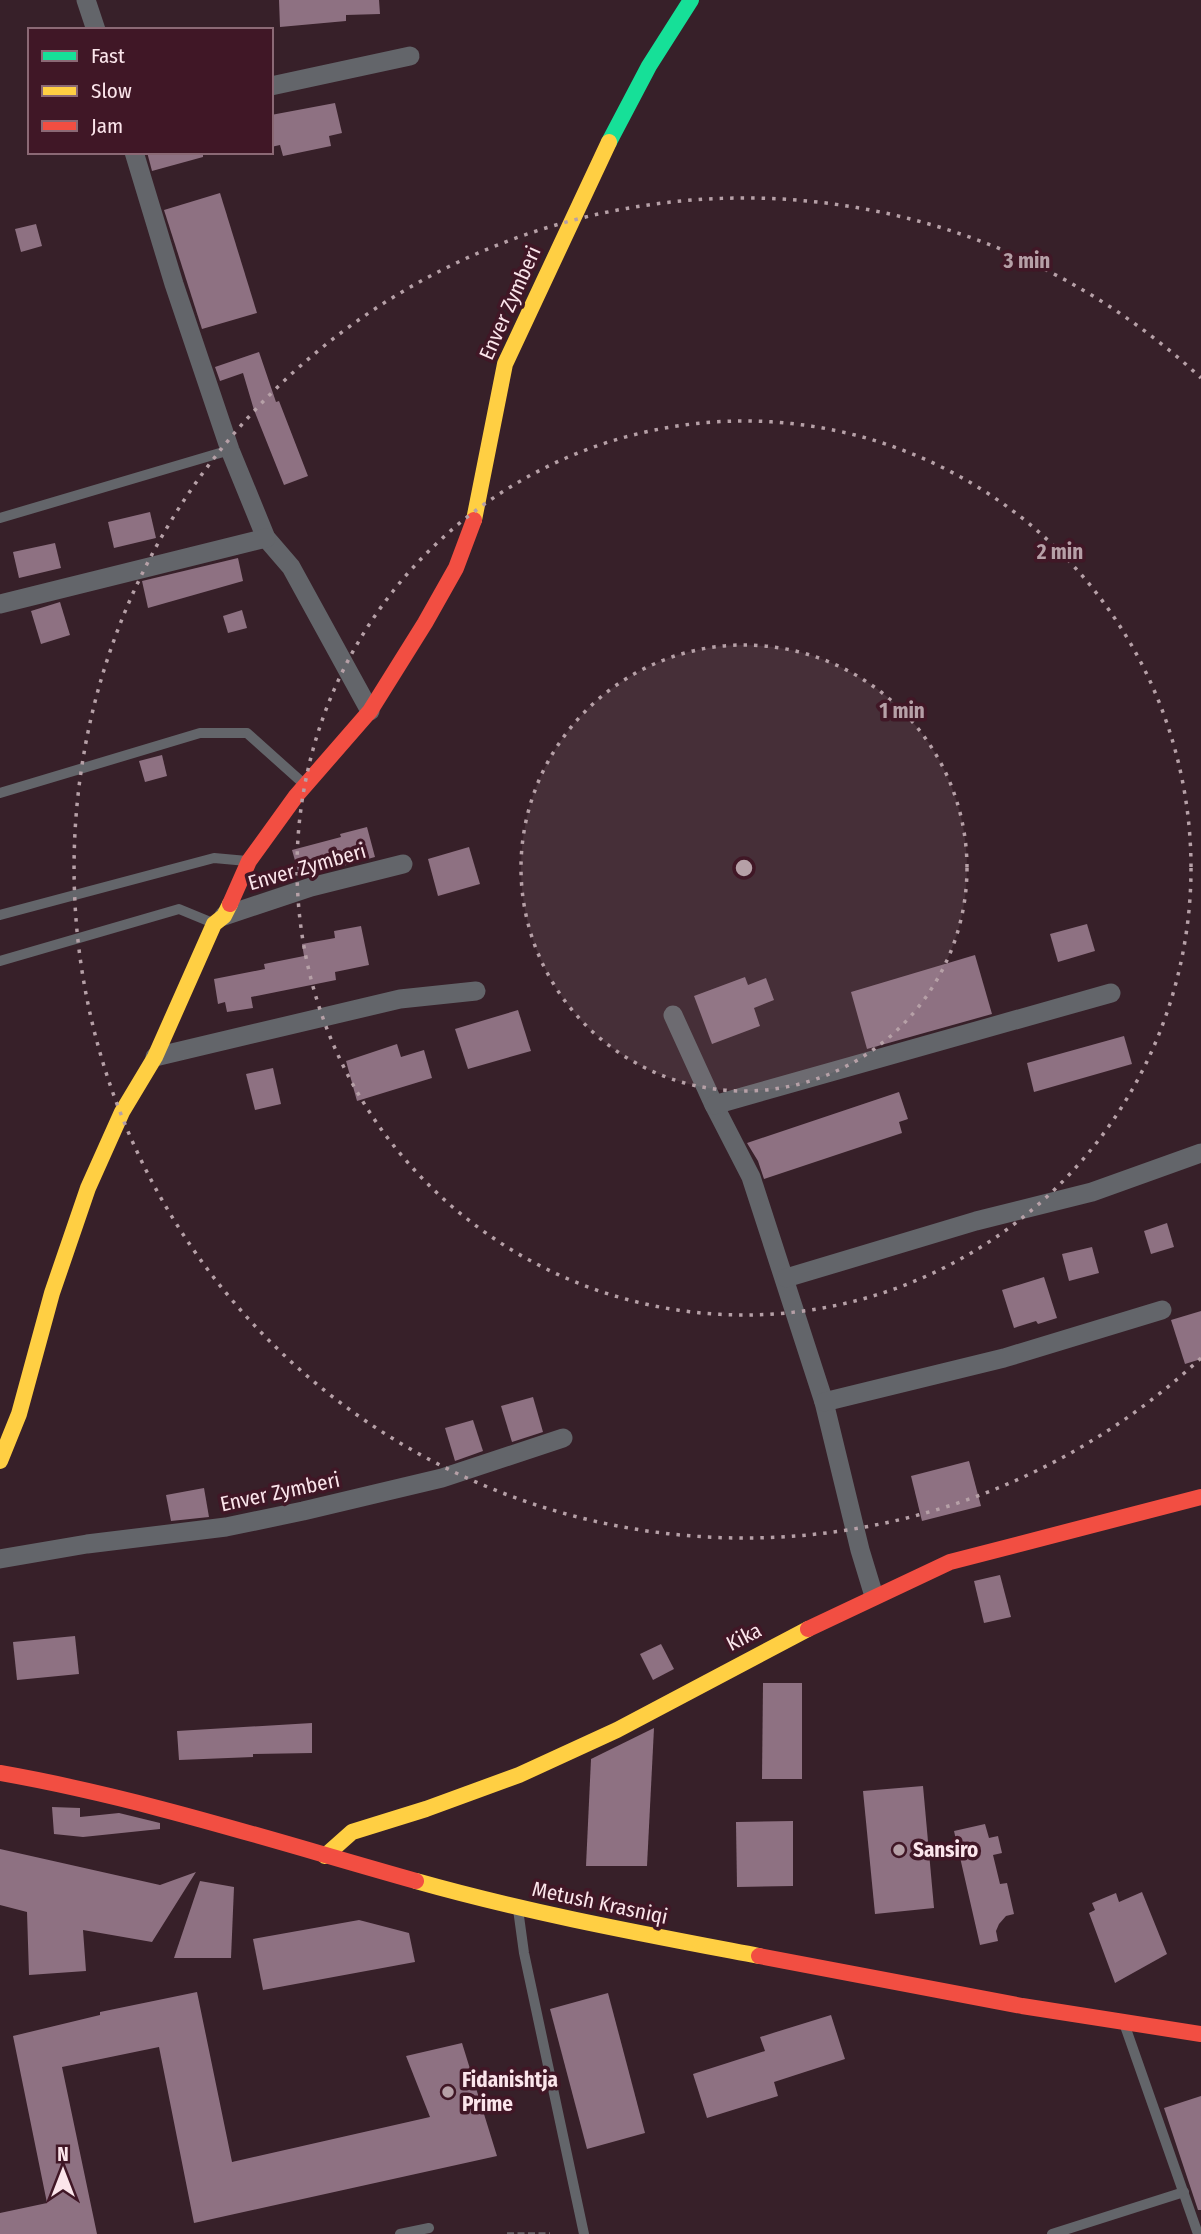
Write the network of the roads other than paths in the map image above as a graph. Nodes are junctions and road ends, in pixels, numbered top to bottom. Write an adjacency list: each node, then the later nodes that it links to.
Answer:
1 (86, 0): 3 (street)
2 (691, 0): 11 (street, Enver Zymberi)
3 (95, 28)
4 (410, 56): 5 (street)
5 (273, 86)
6 (135, 154): 7 (street)
7 (230, 450): 8 (lane); 9 (street)
8 (0, 518)
9 (266, 538): 10 (street); 11 (street)
10 (0, 604)
11 (370, 711): 12 (street, Enver Zymberi)
12 (306, 786): 13 (lane); 14 (street, Enver Zymberi)
13 (0, 793)
14 (249, 861): 16 (lane); 17 (street, Enver Zymberi)
15 (403, 864): 17 (street, Enver Zymberi)
16 (0, 915)
17 (219, 920): 18 (lane); 22 (street, Enver Zymberi)
18 (0, 961)
19 (476, 991): 22 (street)
20 (1111, 993): 23 (street)
21 (673, 1015): 23 (street)
22 (155, 1056): 29 (street, Enver Zymberi)
23 (714, 1105): 25 (street)
24 (1201, 1153): 25 (street)
25 (786, 1278): 27 (street)
26 (1162, 1310): 27 (street)
27 (824, 1402): 32 (street)
28 (563, 1438): 31 (street, Enver Zymberi)
29 (0, 1461)
30 (1201, 1497): 32 (street, Kika)
31 (0, 1559)
32 (874, 1596): 34 (street, Kika)
33 (0, 1773): 34 (street, Metush Krasniqi)
34 (325, 1856): 35 (street, Metush Krasniqi)
35 (518, 1907): 36 (street, Metush Krasniqi); 41 (lane)
36 (1124, 2021): 37 (street, Metush Krasniqi); 38 (lane)
37 (1201, 2034)
38 (1184, 2192): 42 (lane); 43 (lane)
39 (429, 2228): 40 (lane)
40 (400, 2234)
41 (584, 2234)
42 (1052, 2234)
43 (1198, 2234)

